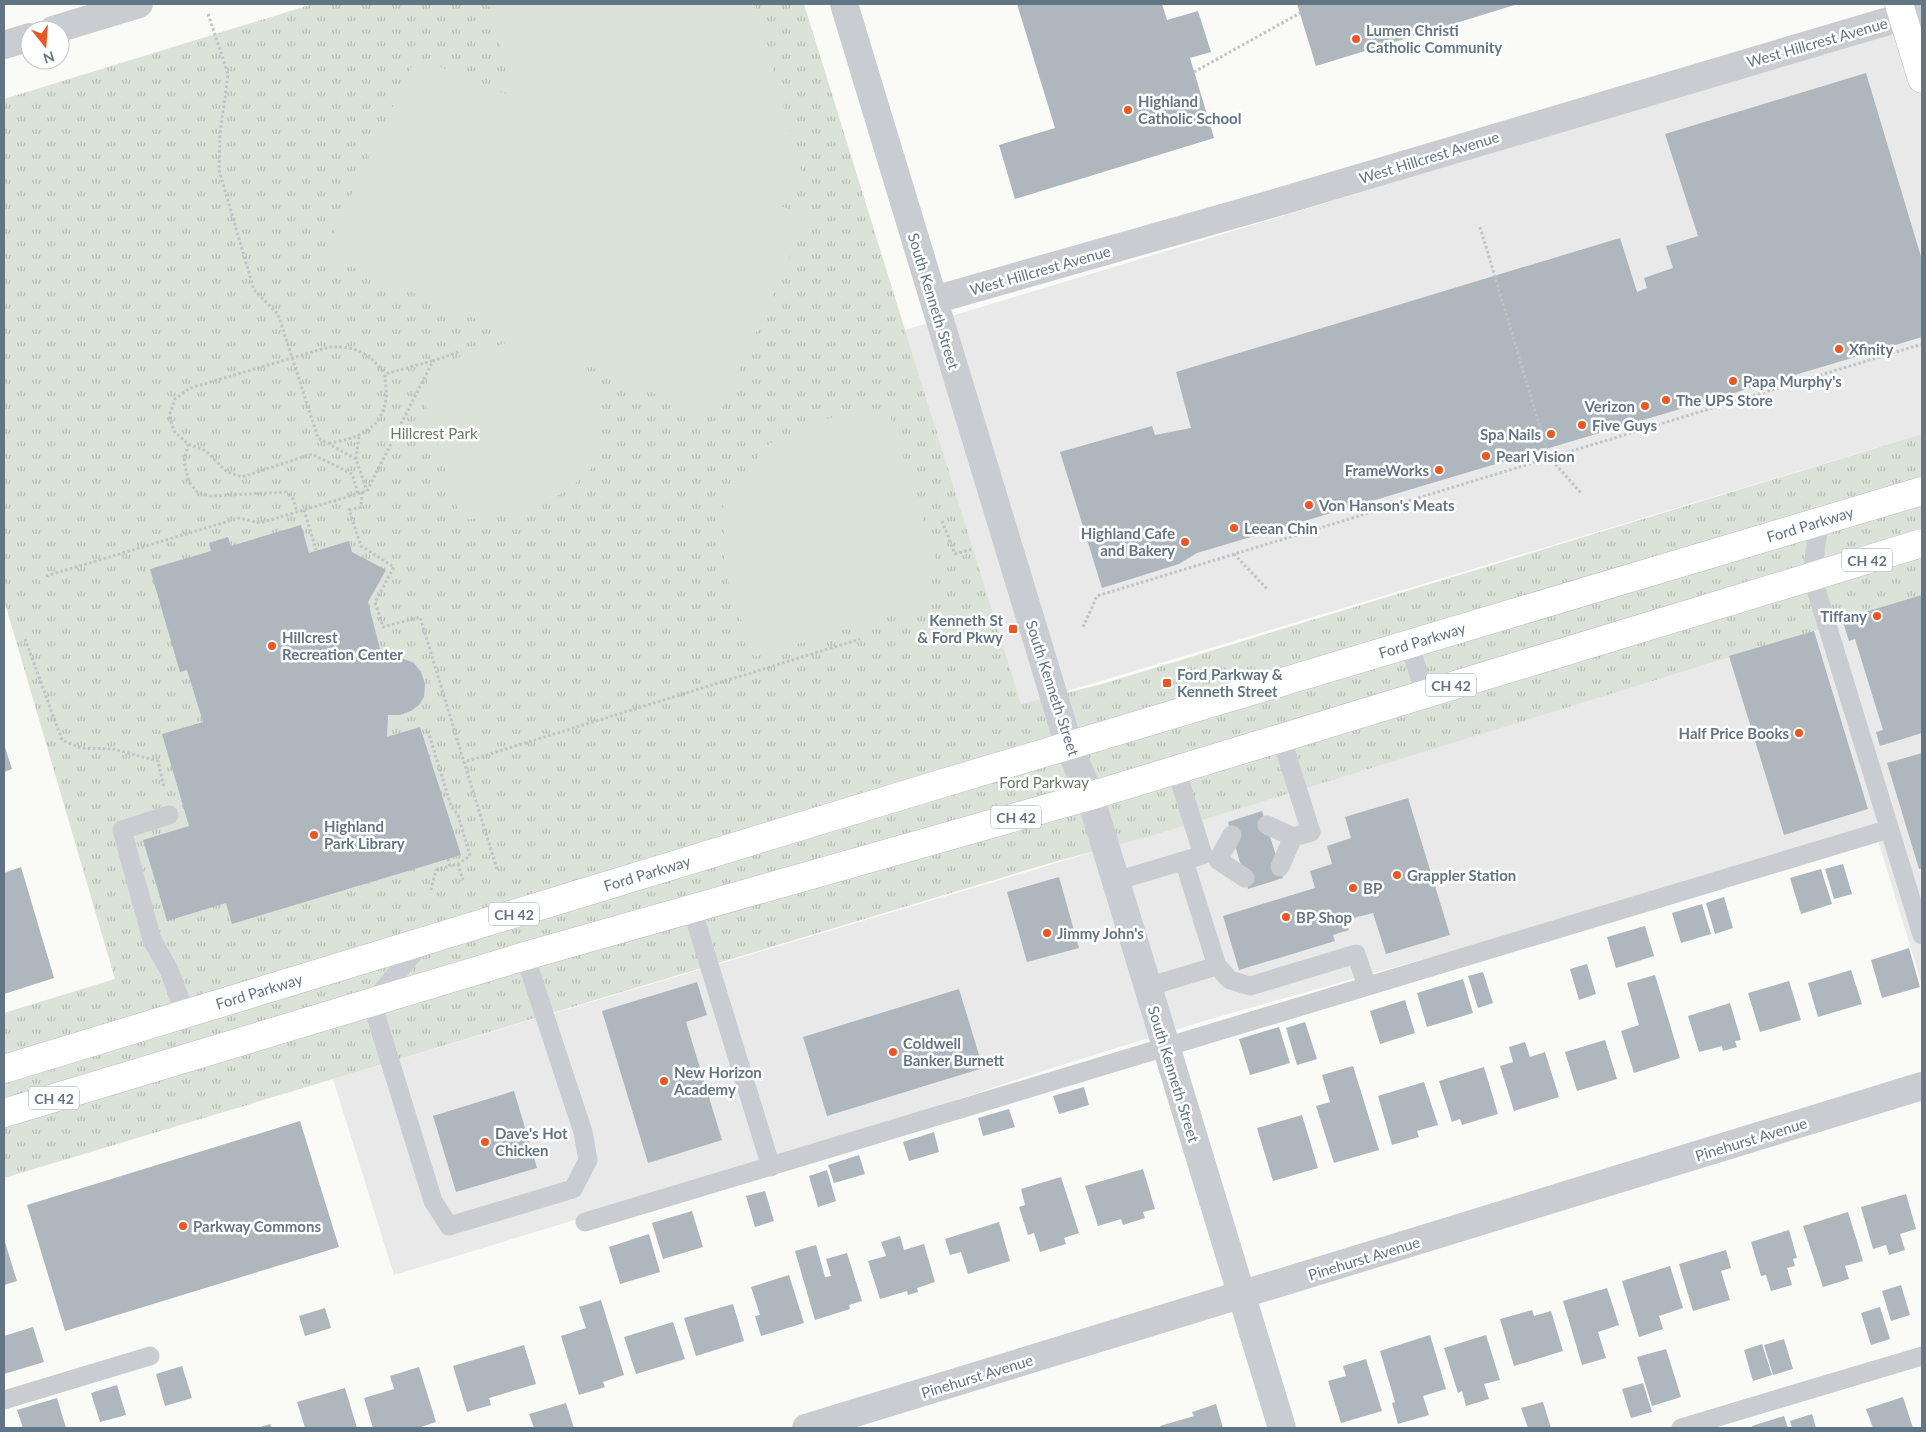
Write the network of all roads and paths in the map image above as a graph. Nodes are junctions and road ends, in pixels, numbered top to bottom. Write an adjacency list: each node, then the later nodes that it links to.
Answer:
1 (139, 4): 6 (street)
2 (844, 4): 12 (street, South Kenneth Street)
3 (1908, 11): 10 (main road); 12 (street, West Hillcrest Avenue)
4 (1300, 12): 9 (path)
5 (208, 14): 15 (path)
6 (70, 25)
7 (20, 40): 8 (street)
8 (4, 45)
9 (1194, 72)
10 (1922, 79)
11 (1480, 227): 21 (path)
12 (934, 300): 44 (street, South Kenneth Street)
13 (1922, 344): 21 (path)
14 (461, 351): 16 (path)
15 (292, 358): 17 (path); 19 (path); 20 (path)
16 (433, 361): 17 (path); 24 (path)
17 (385, 374): 18 (path)
18 (359, 436): 19 (path); 22 (path)
19 (328, 443): 22 (path)
20 (188, 444): 24 (path); 27 (path)
21 (1549, 457): 25 (path); 33 (path)
22 (356, 459): 24 (path)
23 (1922, 491): 29 (main road, Ford Parkway / CH 42)
24 (362, 492): 26 (path); 45 (path)
25 (1581, 493)
26 (304, 510): 27 (path); 32 (path)
27 (297, 512): 34 (path)
28 (942, 521): 31 (path)
29 (1819, 522): 35 (lane); 40 (main road, Ford Parkway / CH 42)
30 (1922, 543): 35 (main road, CH 42)
31 (973, 549)
32 (316, 550)
33 (1234, 554): 36 (path); 37 (path)
34 (46, 576)
35 (1812, 576): 41 (main road, CH 42); 50 (lane)
36 (1268, 590)
37 (1083, 627)
38 (25, 639): 48 (path)
39 (860, 639): 45 (path)
40 (1409, 644): 41 (lane); 44 (main road, Ford Parkway / CH 42)
41 (1425, 693): 43 (main road, CH 42)
42 (428, 731): 58 (path)
43 (1282, 737): 46 (main road, CH 42); 52 (lane)
44 (1069, 746): 47 (street, South Kenneth Street); 68 (main road, Ford Parkway / CH 42)
45 (464, 762): 61 (path)
46 (1176, 769): 47 (main road, CH 42); 55 (lane)
47 (1090, 796): 64 (street, South Kenneth Street); 66 (main road, CH 42)
48 (169, 815): 74 (lane)
49 (1267, 825): 52 (lane)
50 (1889, 828): 67 (lane); 71 (lane)
51 (1232, 835): 55 (lane)
52 (1293, 837): 53 (lane); 60 (lane)
53 (1272, 844)
54 (1238, 855): 55 (lane)
55 (1211, 858): 57 (lane); 62 (lane)
56 (448, 859): 59 (path)
57 (1184, 860): 64 (lane); 70 (lane)
58 (458, 864): 59 (path); 63 (path)
59 (450, 866): 65 (path)
60 (1280, 867)
61 (497, 869)
62 (1245, 878)
63 (463, 880)
64 (1116, 881): 72 (street, South Kenneth Street)
65 (431, 890)
66 (692, 909): 69 (main road, CH 42); 79 (lane)
67 (1922, 935)
68 (424, 941): 73 (lane); 74 (main road, Ford Parkway / CH 42)
69 (525, 956): 73 (main road, CH 42); 73 (lane)
70 (1217, 966): 71 (lane); 72 (lane)
71 (1367, 986): 75 (lane)
72 (1148, 987): 75 (street, South Kenneth Street)
73 (372, 1003): 78 (main road, CH 42)
74 (185, 1013): 76 (main road, Ford Parkway / CH 42)
75 (1166, 1048): 79 (lane); 81 (street, South Kenneth Street)
76 (4, 1069)
77 (1922, 1086): 81 (street, Pinehurst Avenue)
78 (4, 1113)
79 (771, 1167): 80 (lane)
80 (586, 1222)
81 (1242, 1294): 85 (street, Pinehurst Avenue); 86 (street, South Kenneth Street)
82 (150, 1356): 84 (lane)
83 (1922, 1356): 87 (lane)
84 (4, 1400)
85 (806, 1428)
86 (1282, 1428)
87 (1681, 1428)

